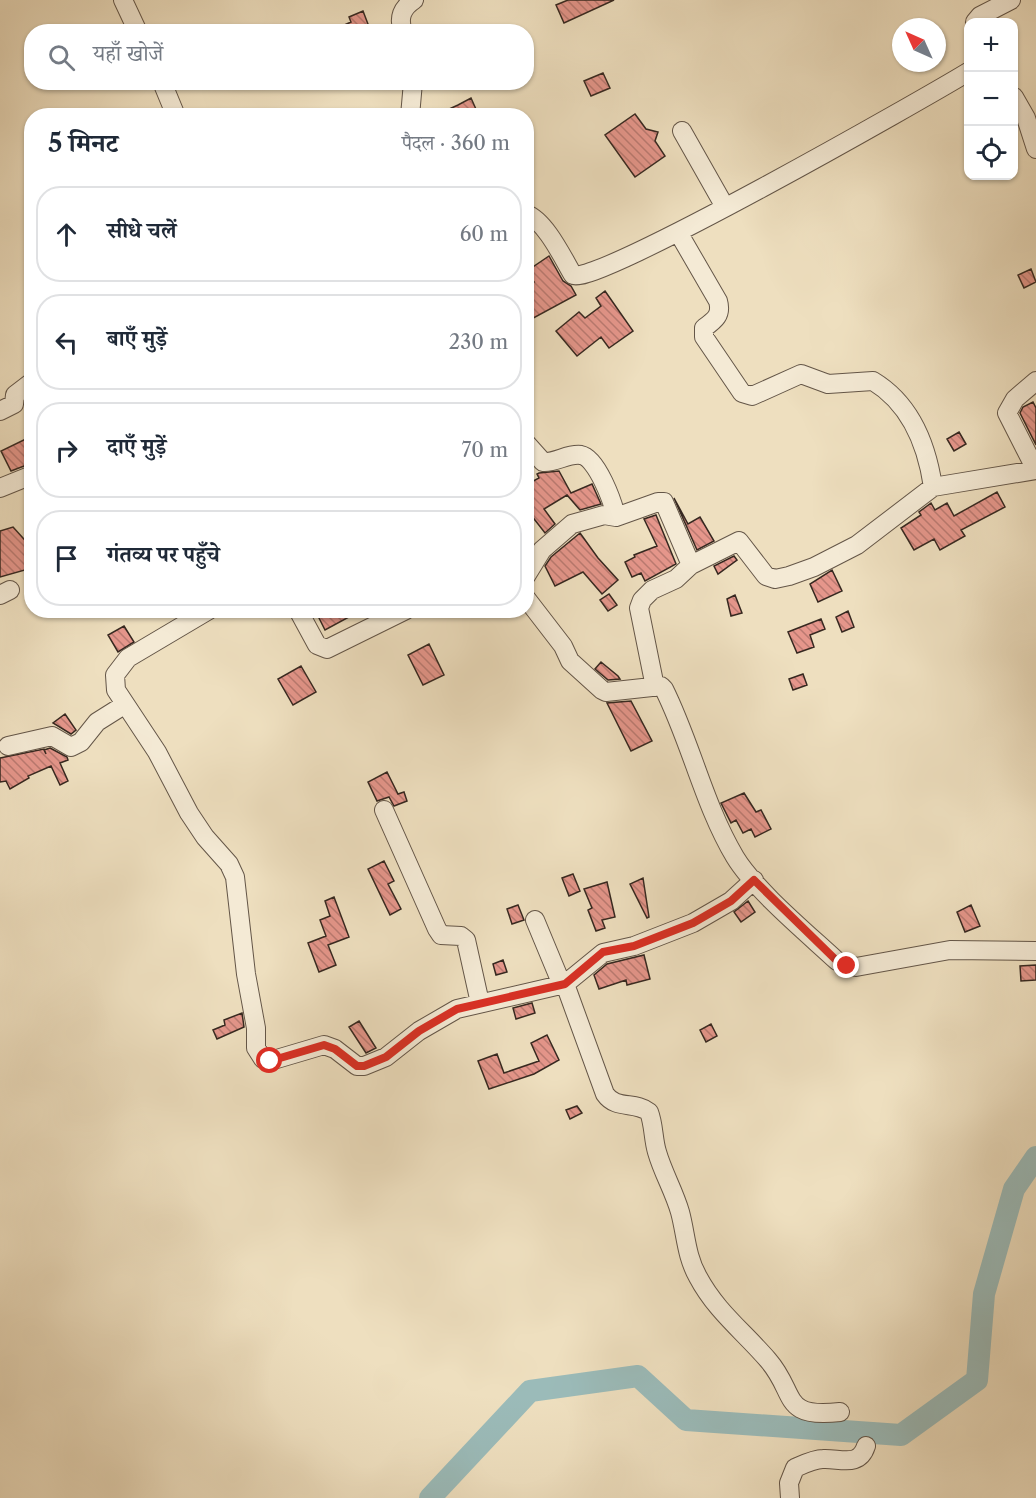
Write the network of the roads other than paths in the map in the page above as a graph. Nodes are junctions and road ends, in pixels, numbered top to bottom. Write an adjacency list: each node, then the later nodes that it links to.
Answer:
1 (123, 0): 5 (street)
2 (414, 0): 6 (street)
3 (1011, 0): 4 (street)
4 (978, 18)
5 (134, 24)
6 (401, 24)
7 (964, 75): 15 (street)
8 (165, 90): 11 (street)
9 (412, 90): 12 (street)
10 (1018, 104): 14 (street)
11 (173, 108)
12 (411, 108)
13 (682, 131): 15 (street)
14 (1036, 149)
15 (725, 207): 17 (street)
16 (534, 217): 17 (street)
17 (678, 232): 23 (street)
18 (1036, 381): 23 (street)
19 (24, 388): 20 (street)
20 (0, 411)
21 (534, 452): 25 (street)
22 (24, 478): 24 (street)
23 (933, 487): 27 (street)
24 (0, 488)
25 (616, 517): 26 (street); 27 (street)
26 (534, 563)
27 (691, 565): 32 (street)
28 (534, 608): 32 (street)
29 (196, 618): 33 (street)
30 (302, 618): 31 (street)
31 (390, 618)
32 (655, 687): 36 (street)
33 (124, 705): 34 (street); 40 (street)
34 (8, 746)
35 (384, 810): 40 (street)
36 (754, 880): 38 (street); 39 (street)
37 (535, 920): 39 (street)
38 (1036, 951)
39 (564, 985): 40 (street); 41 (street)
40 (480, 1003)
41 (840, 1412)
42 (866, 1446): 43 (street)
43 (790, 1498)

